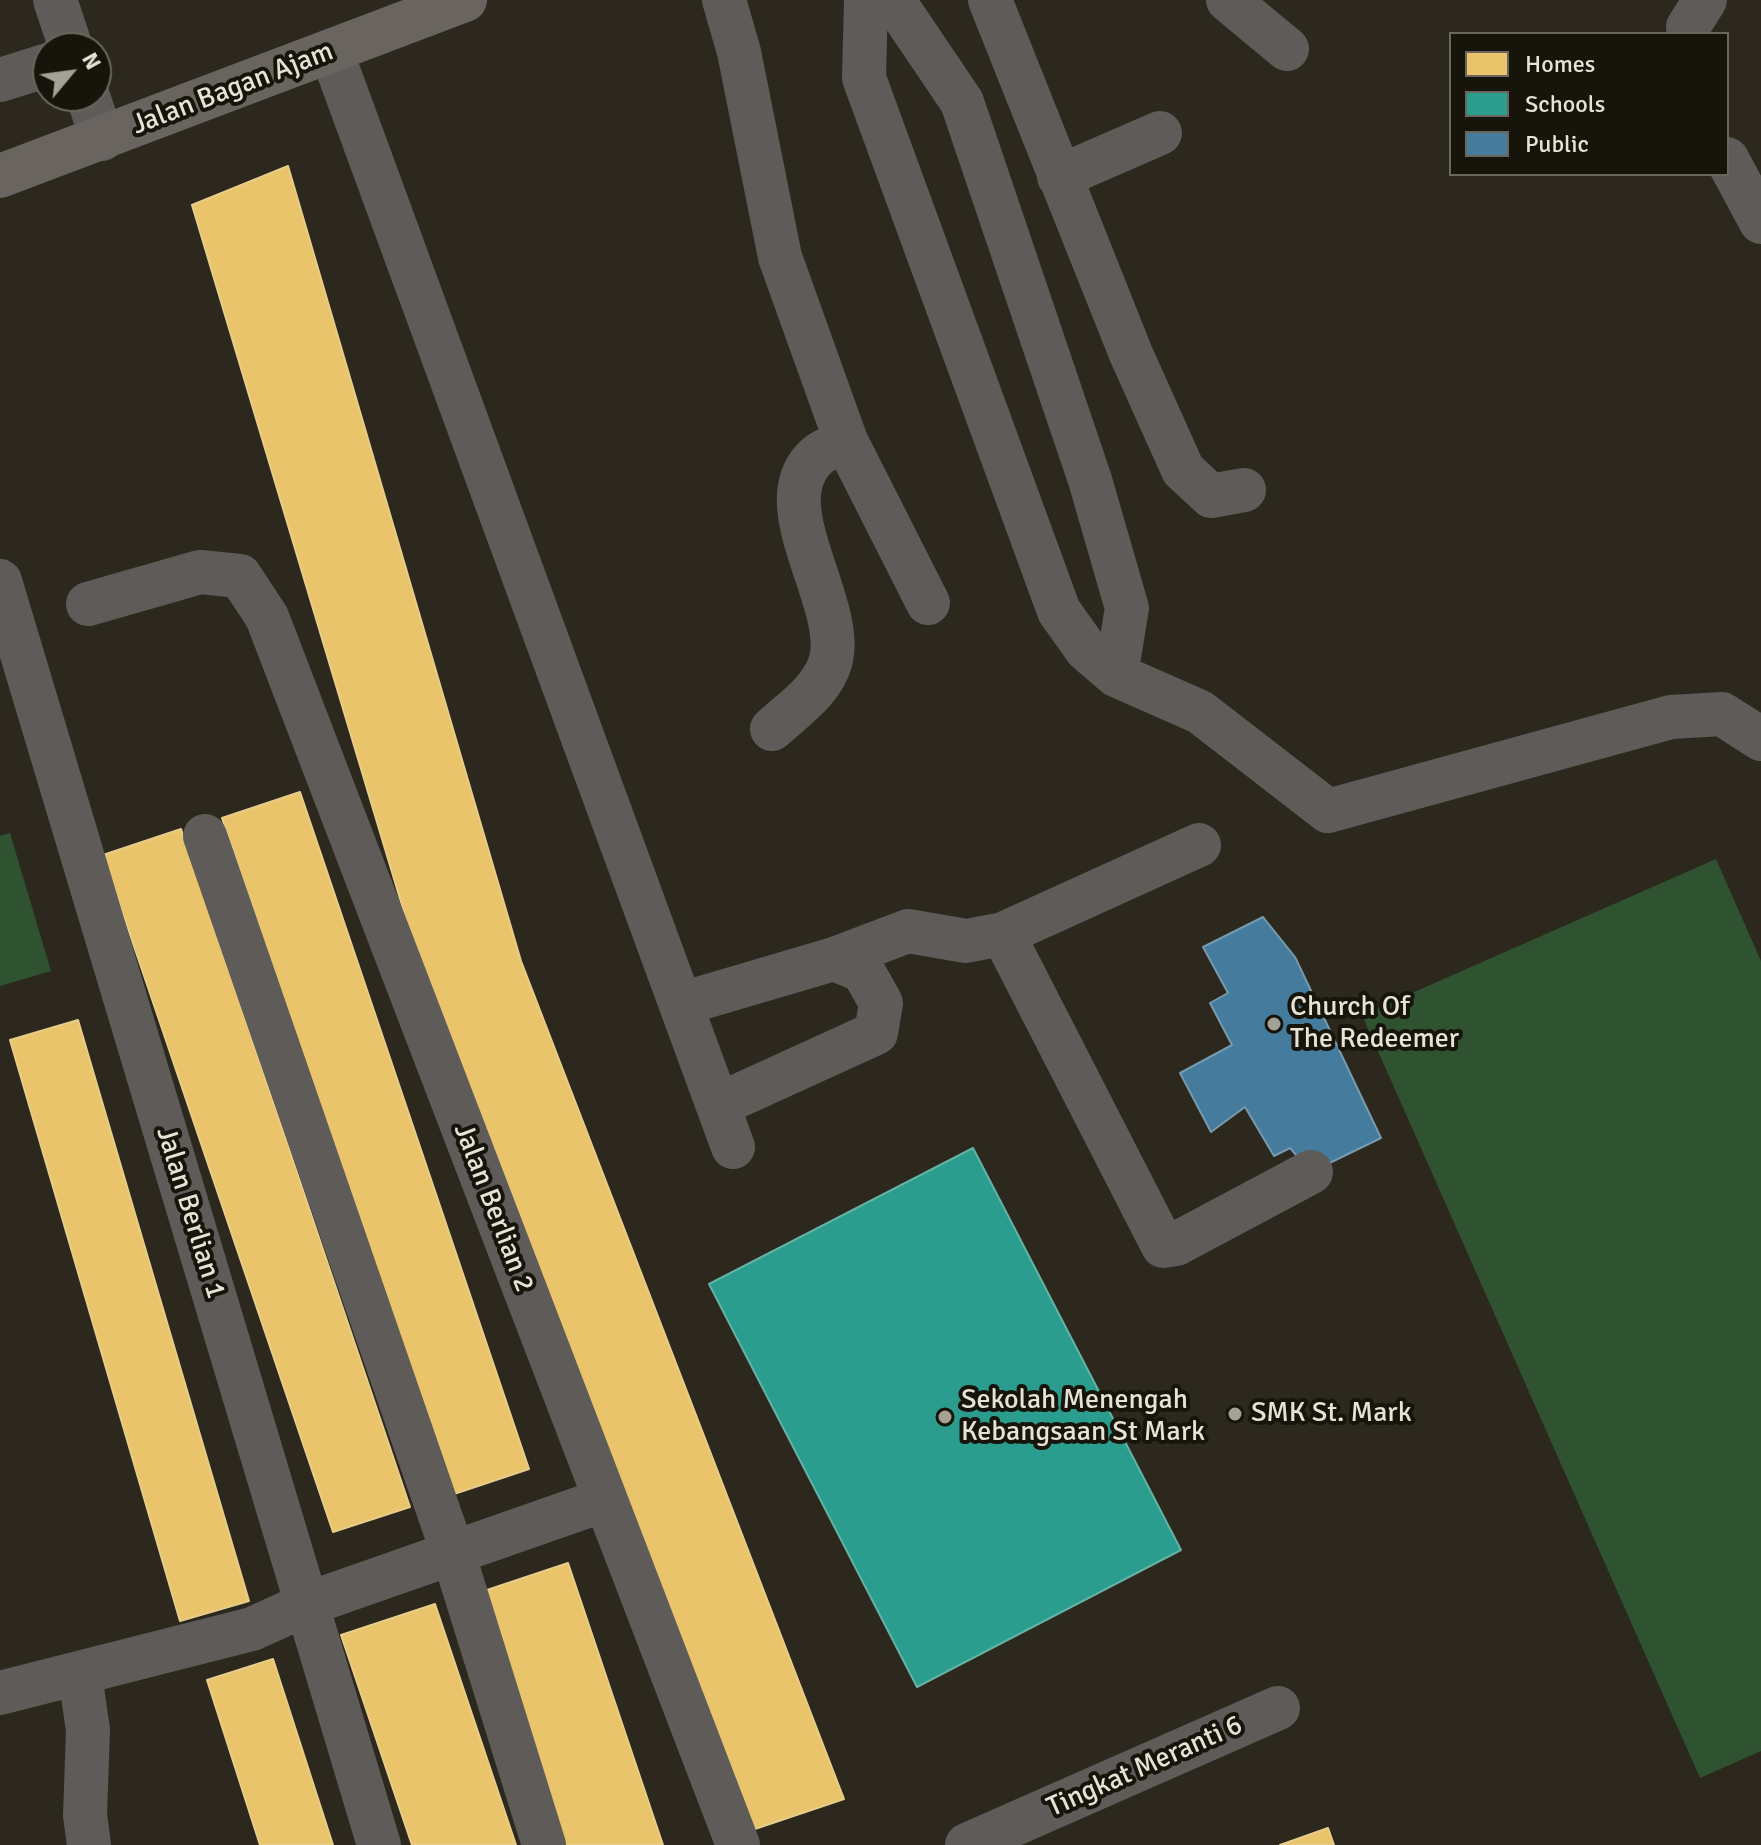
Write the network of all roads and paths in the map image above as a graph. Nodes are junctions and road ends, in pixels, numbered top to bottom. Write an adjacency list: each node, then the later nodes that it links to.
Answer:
1 (55, 0): 9 (street)
2 (465, 0): 12 (main road, Jalan Bagan Ajam)
3 (724, 0): 22 (street)
4 (866, 0): 27 (street)
5 (893, 0): 27 (street)
6 (990, 0): 20 (street)
7 (1228, 0): 11 (street)
8 (1705, 0): 10 (street)
9 (66, 32)
10 (1689, 32)
11 (1287, 49)
12 (331, 51): 17 (main road, Jalan Bagan Ajam); 34 (street)
13 (32, 70): 14 (street)
14 (0, 80)
15 (93, 112): 17 (street)
16 (1160, 133): 20 (street)
17 (102, 139): 19 (main road, Jalan Bagan Ajam)
18 (1729, 163): 21 (street)
19 (0, 176)
20 (1059, 177): 23 (street)
21 (1761, 222)
22 (846, 441): 25 (street); 28 (street)
23 (1244, 490)
24 (0, 581): 40 (street, Jalan Berlian 1)
25 (928, 603)
26 (88, 604): 38 (street, Jalan Berlian 2)
27 (1116, 675): 29 (street)
28 (772, 729)
29 (1761, 739)
30 (205, 836): 39 (street)
31 (1199, 845): 32 (street)
32 (1003, 934): 33 (street); 37 (street)
33 (834, 959): 34 (street); 35 (street)
34 (681, 1004): 35 (street)
35 (718, 1105): 36 (street)
36 (733, 1147)
37 (1311, 1172)
38 (604, 1500): 39 (street); 47 (street, Jalan Berlian 2)
39 (453, 1553): 40 (street); 46 (street)
40 (307, 1604): 41 (street); 45 (street, Jalan Berlian 1)
41 (80, 1675): 42 (street); 44 (street)
42 (0, 1693)
43 (1278, 1708): 48 (street, Tingkat Meranti 6)
44 (89, 1845)
45 (379, 1845)
46 (544, 1845)
47 (738, 1845)
48 (967, 1845)

